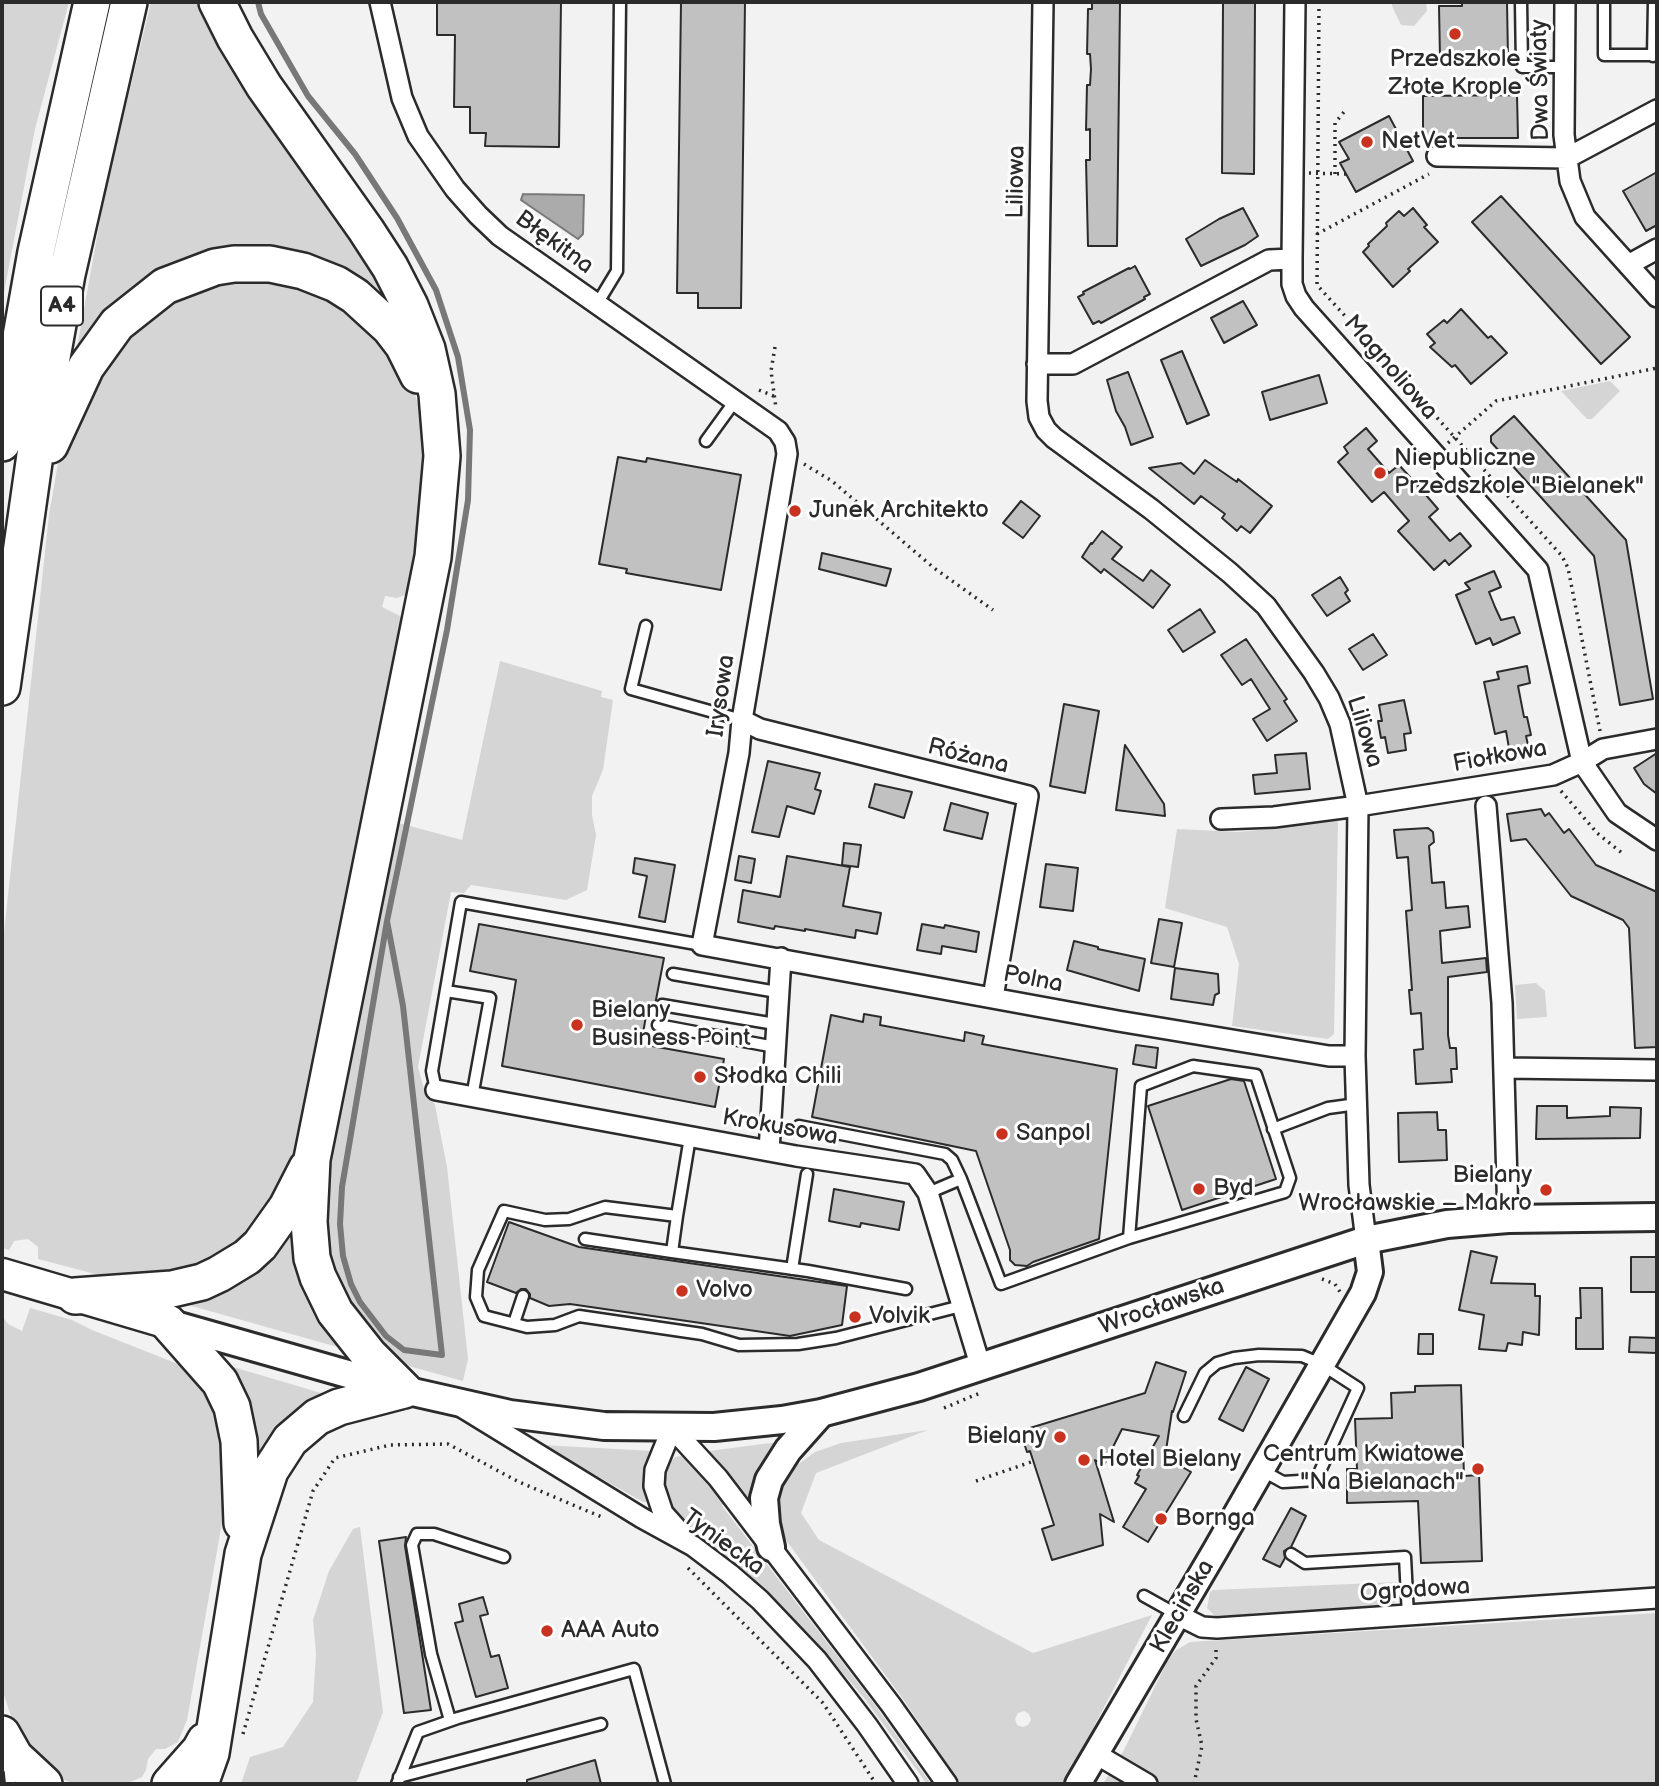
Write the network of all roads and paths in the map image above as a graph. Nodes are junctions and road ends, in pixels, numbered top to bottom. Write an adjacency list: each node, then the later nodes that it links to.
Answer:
1 (92, 2): 40 (highway, A4)
2 (129, 2): 43 (highway, A4)
3 (217, 2): 37 (highway)
4 (380, 2): 29 (street, Błękitna)
5 (620, 2): 29 (lane)
6 (1043, 2): 31 (street, Liliowa)
7 (1295, 2): 20 (street, Magnoliowa)
8 (1319, 2): 21 (path)
9 (1521, 2): 14 (lane)
10 (1564, 2): 14 (street, Dwa Światy)
11 (1604, 2): 13 (lane)
12 (1654, 2): 13 (lane)
13 (1655, 56)
14 (1564, 67): 19 (street, Dwa Światy)
15 (1657, 110): 19 (street)
16 (1344, 112): 22 (path)
17 (1437, 156): 18 (street, Dwa Światy)
18 (1460, 157): 19 (street, Dwa Światy); 24 (path)
19 (1567, 158): 27 (street, Dwa Światy)
20 (1293, 173): 21 (path); 26 (street, Magnoliowa)
21 (1318, 173): 22 (path); 24 (path)
22 (1335, 174): 23 (path)
23 (1346, 174)
24 (1317, 234): 38 (path)
25 (1657, 249): 27 (street)
26 (1292, 259): 31 (street); 42 (street, Magnoliowa)
27 (1628, 265): 28 (street, Dwa Światy)
28 (1657, 297)
29 (597, 304): 35 (street, Błękitna)
30 (775, 347): 34 (path)
31 (1037, 364): 51 (street, Liliowa)
32 (1657, 368): 38 (path)
33 (759, 390): 34 (path)
34 (776, 397): 36 (path)
35 (735, 401): 36 (street, Błękitna); 39 (lane)
36 (778, 431): 41 (street)
37 (440, 438): 43 (highway); 76 (highway)
38 (1454, 438): 42 (path)
39 (706, 441)
40 (2, 443)
41 (787, 454): 44 (path); 47 (street, Irysowa)
42 (1435, 455): 49 (street, Magnoliowa)
43 (27, 508): 46 (highway, A4)
44 (993, 610)
45 (646, 626): 47 (lane)
46 (2, 687)
47 (742, 720): 56 (street, Irysowa); 61 (street, Różana)
48 (1657, 739): 49 (street)
49 (1582, 762): 51 (street, Fiołkowa); 54 (street, Fiołkowa)
50 (1555, 785): 55 (path)
51 (1358, 806): 53 (street, Fiołkowa); 66 (street, Liliowa)
52 (1486, 806): 67 (street)
53 (1221, 819)
54 (1657, 840)
55 (1622, 853)
56 (702, 945): 57 (street, Polna); 59 (lane)
57 (780, 958): 60 (street); 61 (street, Polna)
58 (673, 974): 60 (lane)
59 (446, 991): 69 (lane); 70 (lane)
60 (777, 992): 63 (street)
61 (993, 997): 66 (street, Polna)
62 (662, 1005): 63 (lane)
63 (775, 1024): 65 (street)
64 (658, 1025): 65 (lane)
65 (775, 1047): 75 (street)
66 (1355, 1056): 71 (street, Liliowa)
67 (1505, 1068): 68 (street); 82 (street)
68 (1657, 1070)
69 (436, 1090): 70 (street, Krokusowa)
70 (472, 1097): 74 (street, Krokusowa)
71 (1357, 1104): 73 (lane); 85 (street, Liliowa)
72 (799, 1126): 78 (lane)
73 (1273, 1129): 83 (lane); 83 (lane)
74 (690, 1137): 75 (street, Krokusowa); 80 (lane)
75 (769, 1151): 79 (street, Krokusowa)
76 (312, 1159): 90 (highway); 97 (highway)
77 (807, 1174): 87 (lane)
78 (961, 1179): 79 (lane); 83 (lane)
79 (928, 1193): 92 (street)
80 (677, 1216): 86 (lane); 94 (lane)
81 (1657, 1217): 82 (main road, Wrocławska)
82 (1508, 1219): 85 (main road, Wrocławska)
83 (1129, 1238)
84 (585, 1239): 86 (lane)
85 (1366, 1240): 95 (street, Klecińska); 96 (main road, Wrocławska)
86 (672, 1252): 87 (lane)
87 (792, 1269): 89 (lane)
88 (2, 1274): 90 (main road)
89 (906, 1289)
90 (75, 1296): 93 (main road)
91 (523, 1296): 94 (lane)
92 (961, 1306): 94 (lane); 96 (street)
93 (168, 1323): 97 (main road, Wrocławska); 108 (highway)
94 (514, 1323)
95 (1321, 1364): 100 (lane); 103 (street, Klecińska); 103 (lane)
96 (981, 1368): 99 (main road, Wrocławska)
97 (404, 1390): 98 (main road, Wrocławska); 108 (highway)
98 (456, 1403): 101 (main road, Wrocławska); 107 (street, Tyniecka)
99 (821, 1413): 101 (main road, Wrocławska); 106 (main road)
100 (1184, 1416)
101 (672, 1428): 106 (street, Tyniecka); 107 (street)
102 (1031, 1462): 104 (path)
103 (1261, 1470): 113 (street, Klecińska)
104 (976, 1481)
105 (609, 1521): 120 (path)
106 (771, 1547): 129 (street, Tyniecka)
107 (687, 1553): 127 (path); 128 (street, Tyniecka)
108 (243, 1554): 116 (highway)
109 (1291, 1554): 114 (lane)
110 (504, 1557): 117 (lane)
111 (1144, 1596): 113 (lane)
112 (1657, 1598): 114 (street, Ogrodowa)
113 (1178, 1615): 115 (street, Ogrodowa); 121 (street, Klecińska)
114 (1408, 1616): 115 (street, Ogrodowa)
115 (1217, 1628): 132 (path)
116 (216, 1715): 124 (highway); 125 (highway)
117 (450, 1720): 122 (lane); 126 (lane)
118 (601, 1724): 122 (lane)
119 (4, 1739): 123 (highway)
120 (240, 1742)
121 (1096, 1754): 130 (street, Klecińska); 131 (street)
122 (398, 1781)
123 (19, 1783)
124 (170, 1784)
125 (200, 1784)
126 (665, 1784)
127 (876, 1784)
128 (908, 1784)
129 (947, 1784)
130 (1078, 1784)
131 (1147, 1784)
132 (1194, 1784)

